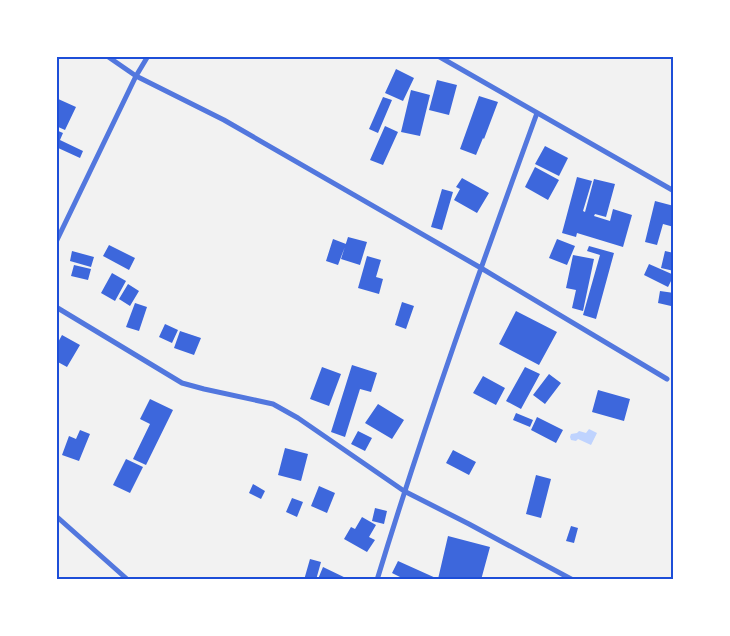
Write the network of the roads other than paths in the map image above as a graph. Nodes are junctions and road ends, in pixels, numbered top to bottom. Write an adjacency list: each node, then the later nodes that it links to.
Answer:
1 (107, 56): 4 (street)
2 (148, 56): 4 (street)
3 (438, 56): 5 (street)
4 (136, 76): 7 (street); 8 (street)
5 (537, 113): 6 (street); 8 (street)
6 (674, 191)
7 (56, 242)
8 (481, 268): 10 (street); 11 (street)
9 (56, 307): 11 (street)
10 (667, 379)
11 (404, 491): 14 (street); 15 (street)
12 (56, 516): 13 (street)
13 (128, 580)
14 (377, 580)
15 (573, 580)

